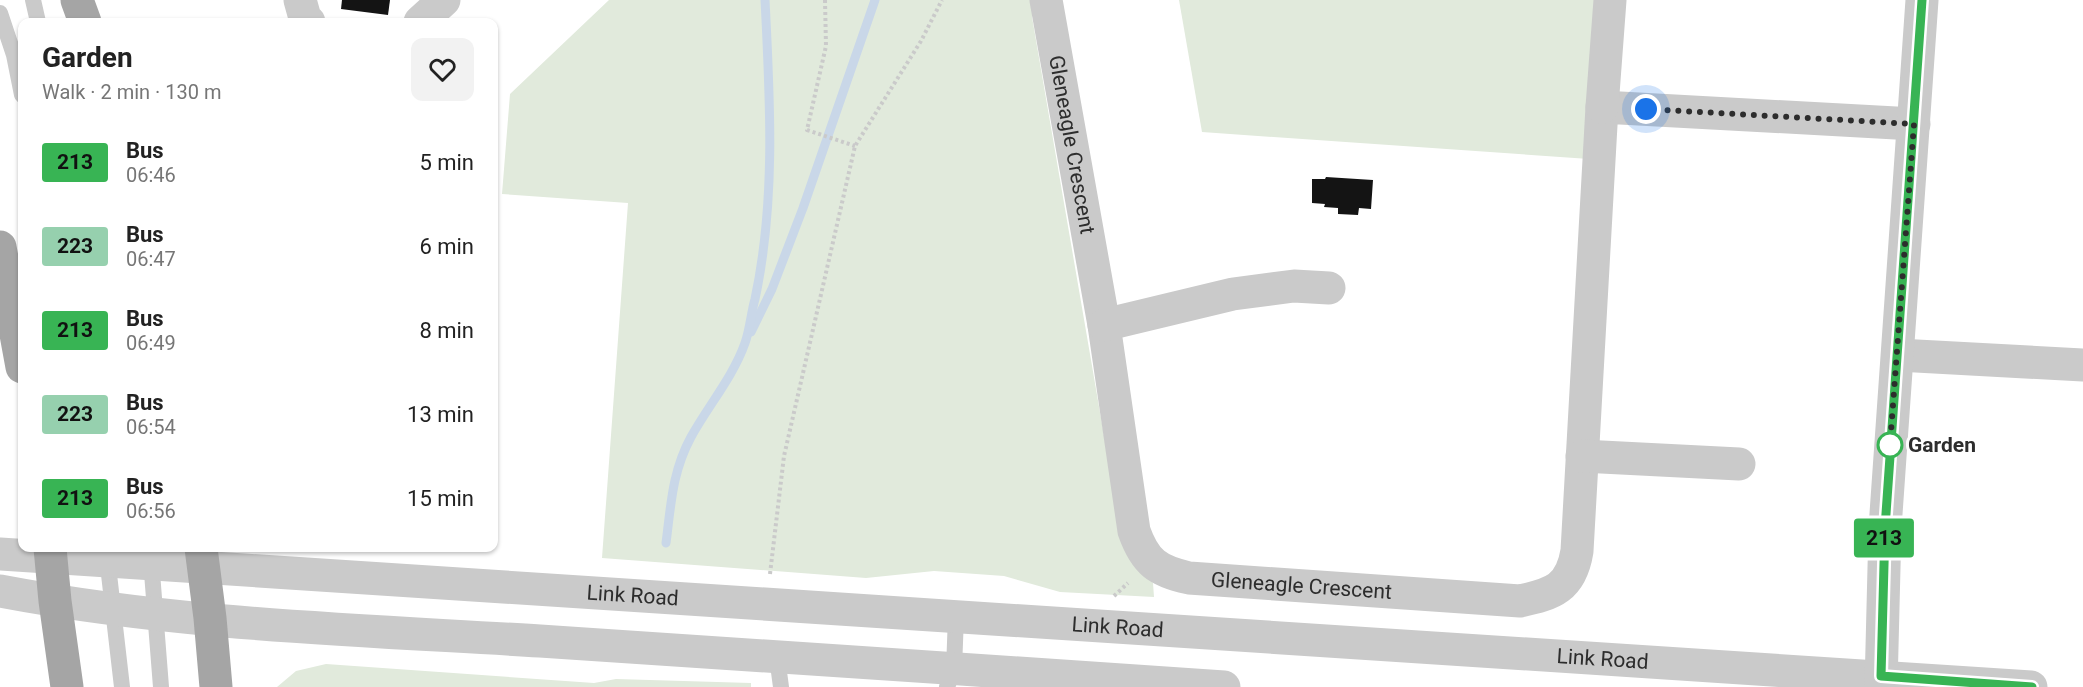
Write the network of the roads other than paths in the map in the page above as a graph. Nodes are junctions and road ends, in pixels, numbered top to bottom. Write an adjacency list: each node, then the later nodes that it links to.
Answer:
1 (33, 0): 9 (lane)
2 (77, 0): 10 (main road)
3 (300, 0): 11 (street)
4 (444, 0): 12 (street)
5 (1046, 0): 18 (street, Gleneagle Crescent)
6 (1610, 0): 14 (street, Gleneagle Crescent)
7 (1922, 0): 15 (street)
8 (0, 13): 13 (lane)
9 (37, 18)
10 (84, 18)
11 (305, 18)
12 (424, 18)
13 (18, 76)
14 (1602, 107): 15 (street); 22 (street, Gleneagle Crescent)
15 (1914, 124): 20 (street)
16 (0, 248): 19 (main road)
17 (1329, 288): 18 (street)
18 (1104, 325): 22 (street, Gleneagle Crescent)
19 (18, 345)
20 (1898, 355): 21 (street); 37 (street)
21 (2083, 365)
22 (1582, 456): 23 (street)
23 (1739, 464)
24 (50, 552): 25 (street, Link Road); 26 (street, Link Road); 30 (main road)
25 (0, 554)
26 (107, 554): 27 (street, Link Road); 31 (lane)
27 (150, 556): 28 (street, Link Road); 32 (lane)
28 (202, 558): 33 (street, Link Road); 34 (main road)
29 (0, 591): 30 (street)
30 (55, 601): 31 (street); 38 (main road)
31 (113, 608): 32 (street); 39 (lane)
32 (156, 614): 34 (street); 40 (lane)
33 (956, 616): 36 (lane); 37 (street, Link Road)
34 (210, 618): 35 (street); 41 (main road)
35 (779, 672): 36 (street)
36 (951, 678): 42 (street)
37 (1882, 682): 43 (street, Link Road)
38 (67, 687)
39 (122, 687)
40 (161, 687)
41 (216, 687)
42 (1224, 687)
43 (2031, 687)

